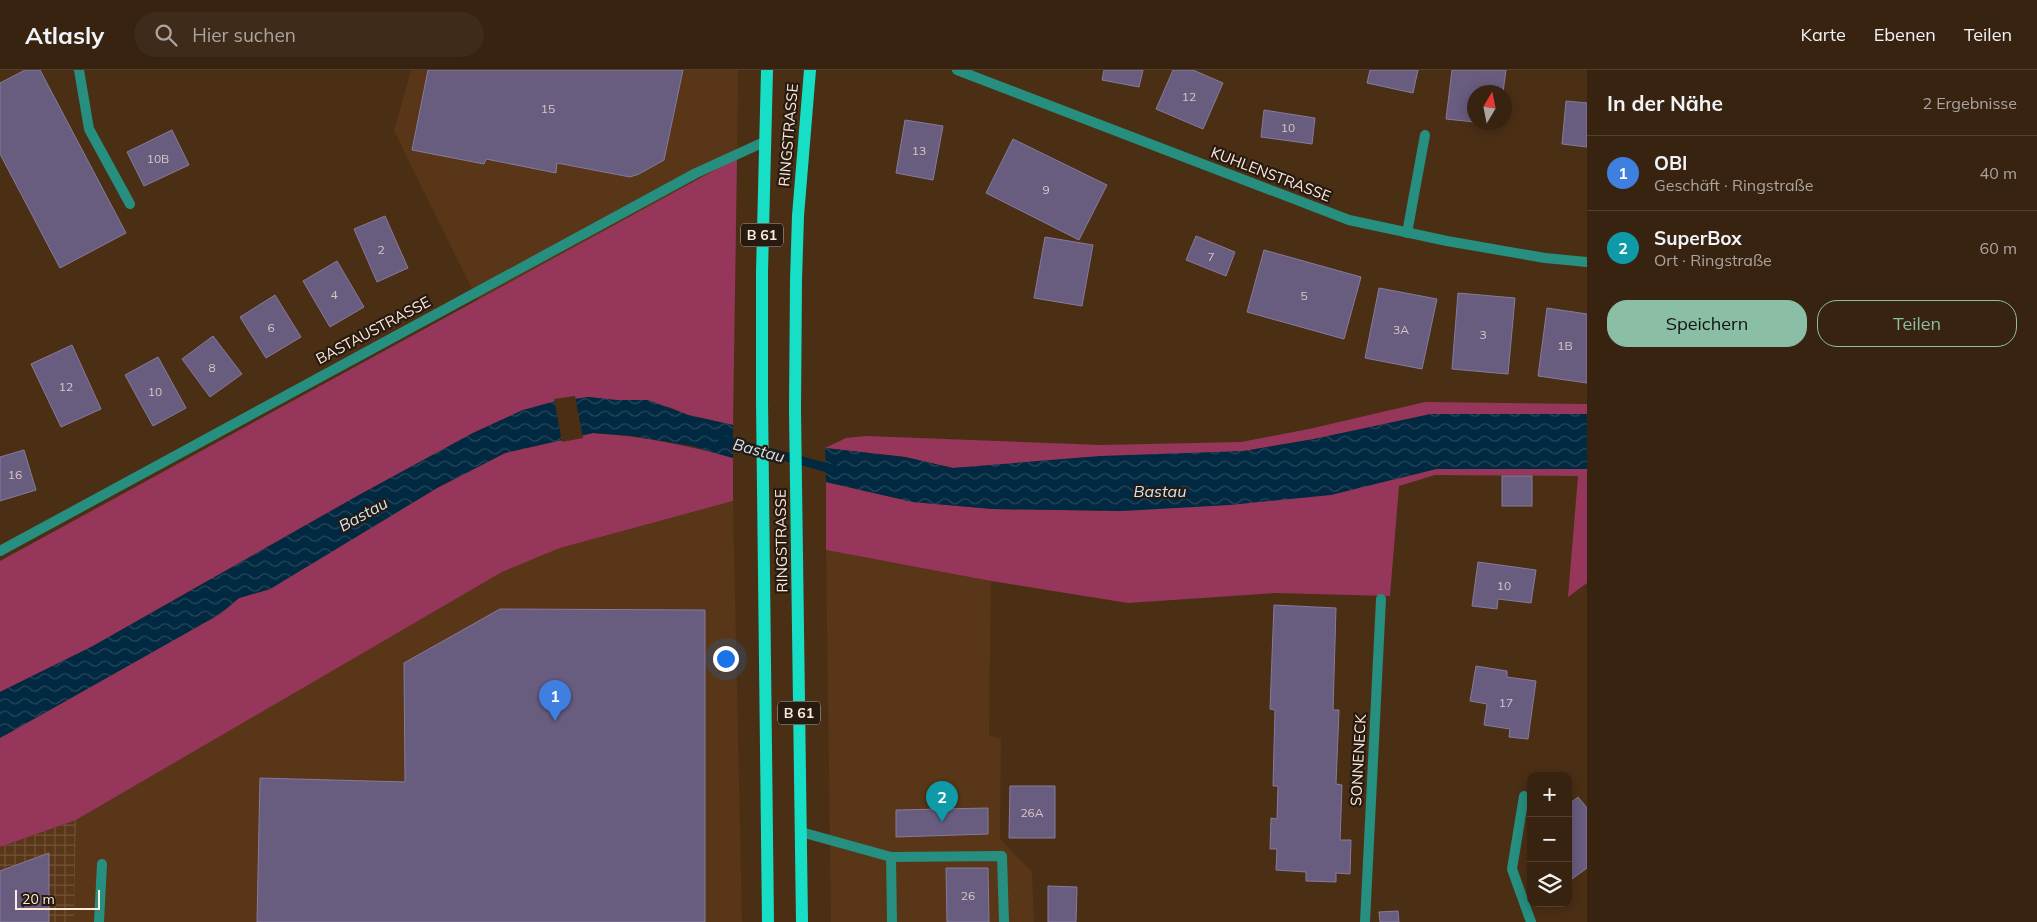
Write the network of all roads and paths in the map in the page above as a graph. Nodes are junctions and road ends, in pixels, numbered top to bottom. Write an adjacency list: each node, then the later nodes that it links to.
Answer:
1 (79, 70): 7 (street)
2 (767, 70): 6 (main road, RINGSTRASSE / B 61)
3 (810, 70): 13 (main road, RINGSTRASSE / B 61)
4 (956, 70): 8 (street, KUHLENSTRASSE)
5 (1425, 135): 8 (street)
6 (764, 142): 10 (street, BASTAUSTRASSE); 17 (main road, RINGSTRASSE / B 61)
7 (130, 204)
8 (1407, 233): 9 (street, KUHLENSTRASSE)
9 (1587, 262)
10 (0, 551)
11 (1381, 599): 21 (street, SONNENECK)
12 (1524, 796): 22 (street)
13 (801, 832): 14 (street); 18 (main road, RINGSTRASSE / B 61)
14 (891, 857): 19 (street); 20 (street)
15 (102, 864): 16 (street)
16 (99, 922)
17 (768, 922)
18 (802, 922)
19 (892, 922)
20 (1004, 922)
21 (1365, 922)
22 (1531, 922)

